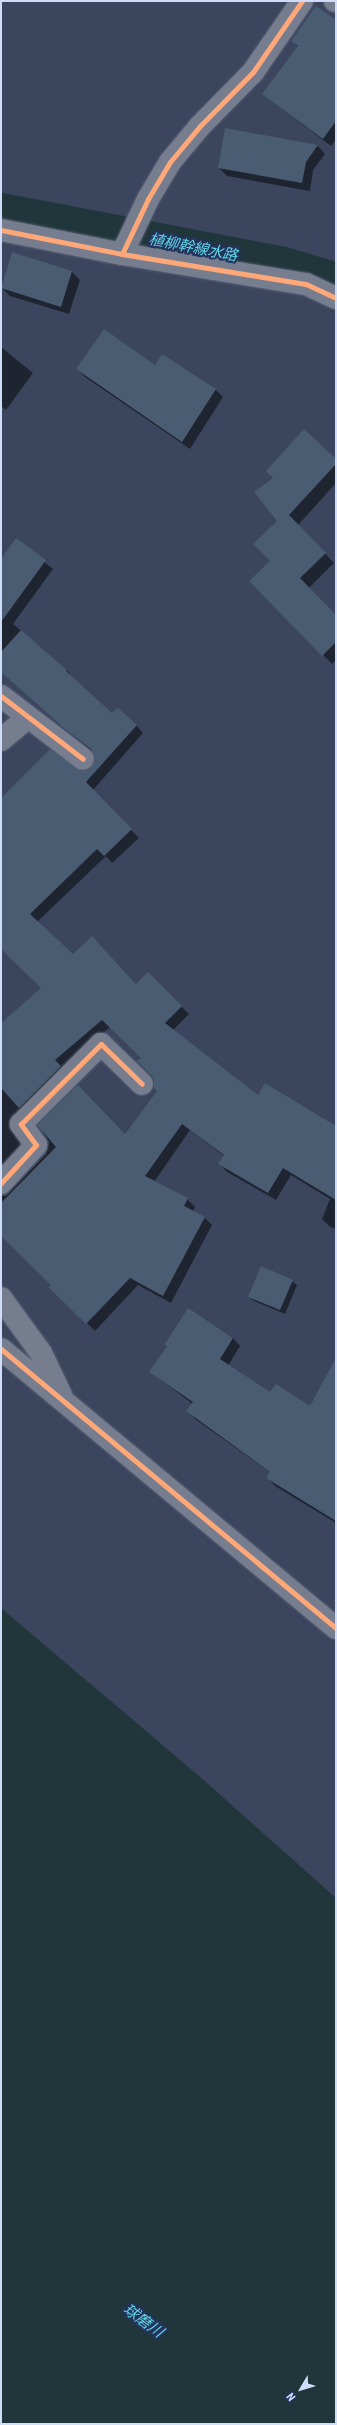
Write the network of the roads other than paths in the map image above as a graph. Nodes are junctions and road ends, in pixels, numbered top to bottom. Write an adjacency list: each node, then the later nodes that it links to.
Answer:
1 (302, 1): 3 (street)
2 (1, 230): 3 (street)
3 (128, 242): 4 (street)
4 (336, 298)
5 (1, 696): 6 (street)
6 (28, 717): 7 (street); 8 (street)
7 (1, 740)
8 (83, 759)
9 (142, 1084): 10 (street)
10 (1, 1182)
11 (1, 1298): 13 (street)
12 (1, 1349): 13 (street)
13 (65, 1401): 14 (street)
14 (336, 1628)

